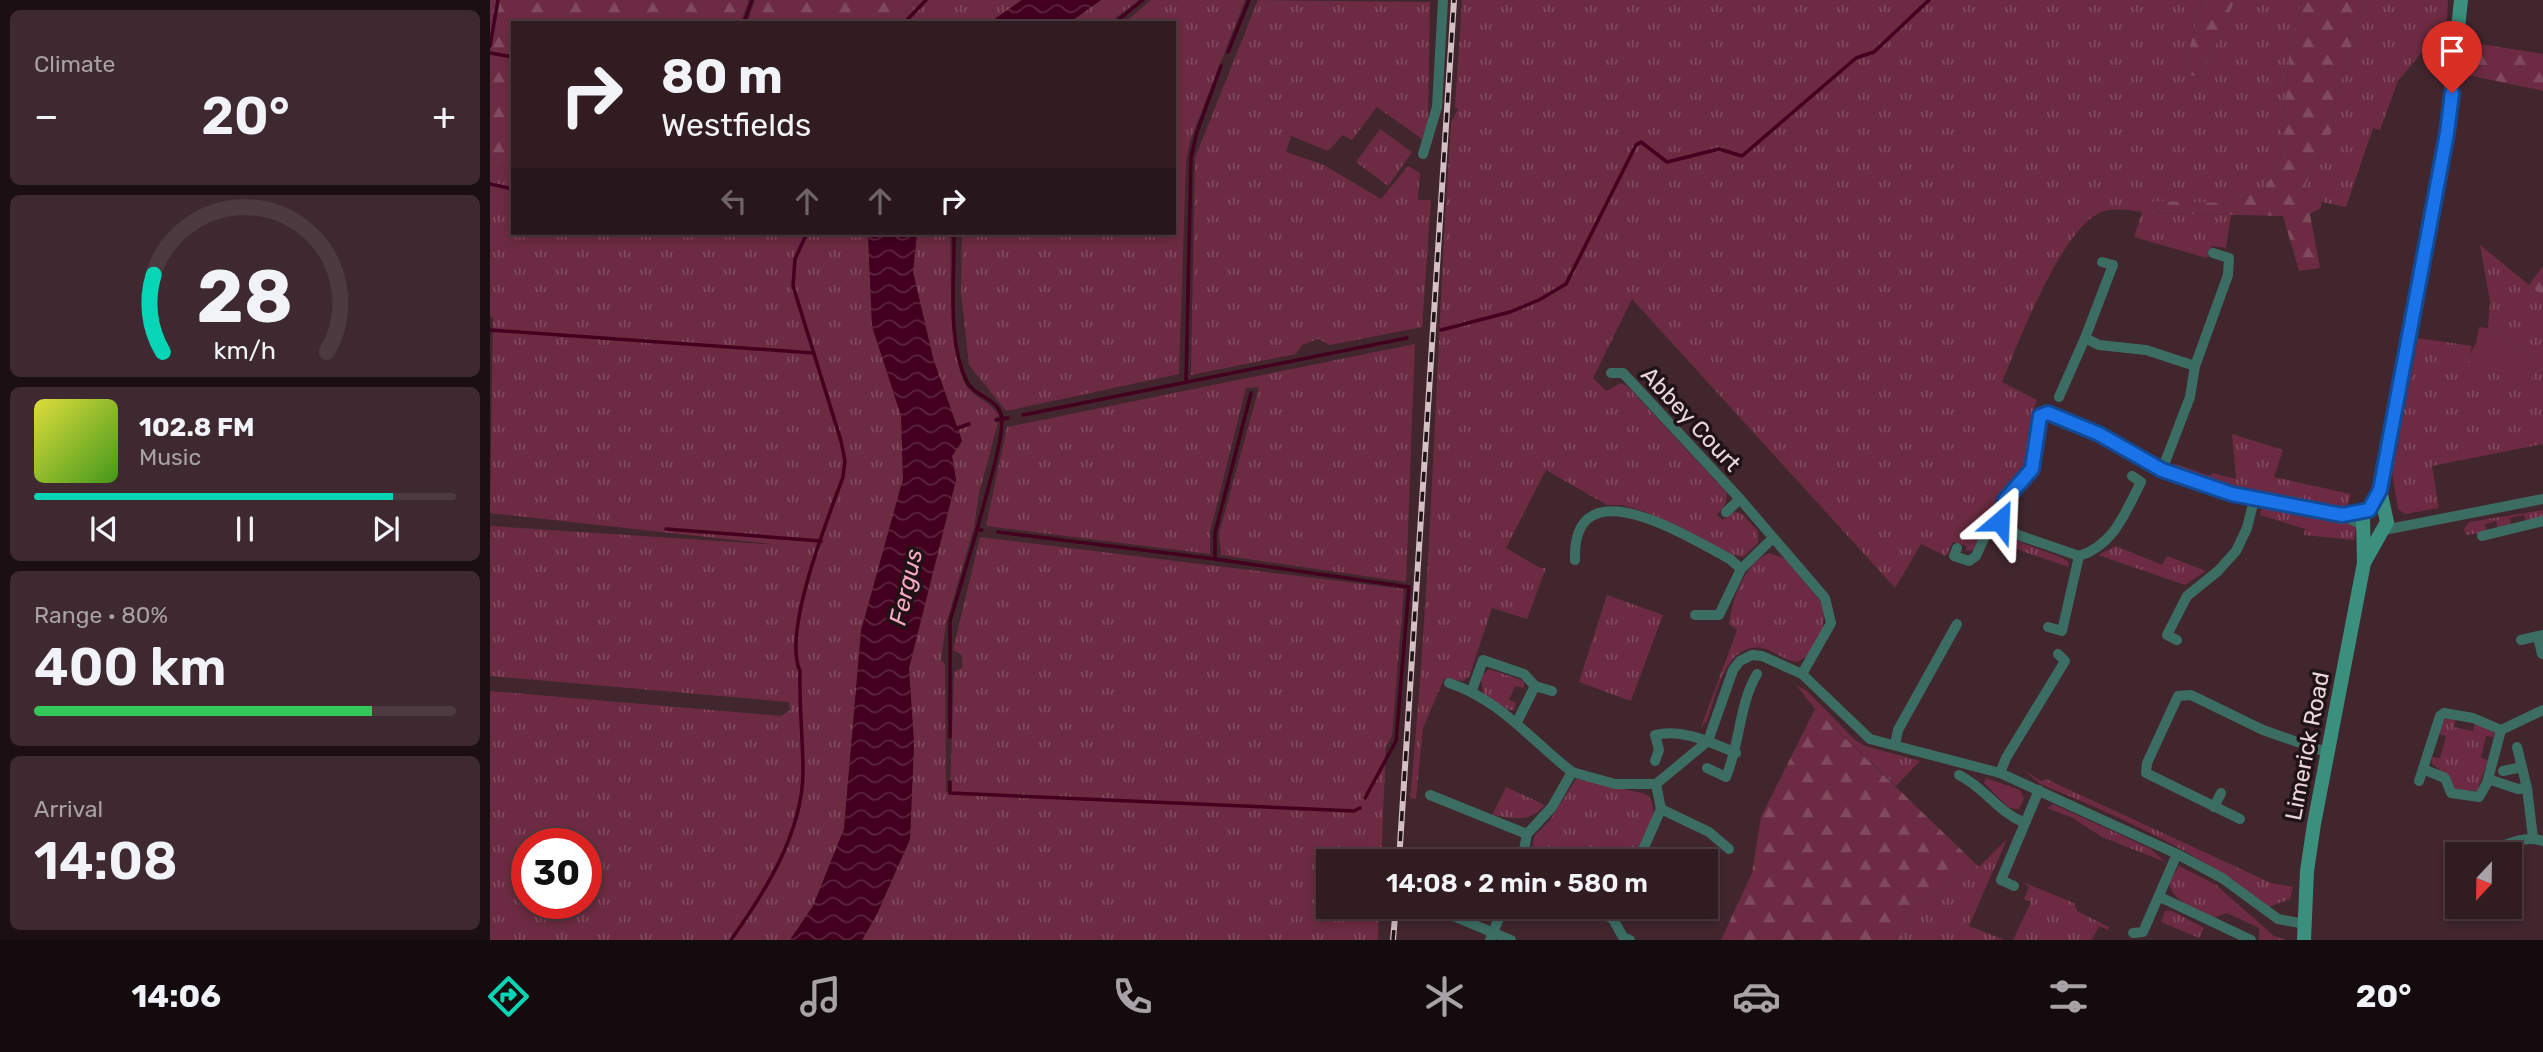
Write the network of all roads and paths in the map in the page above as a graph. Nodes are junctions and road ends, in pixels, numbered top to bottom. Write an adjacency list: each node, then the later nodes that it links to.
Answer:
1 (1443, 0): 3 (street)
2 (2462, 0): 12 (main road, Limerick Road)
3 (1423, 154)
4 (2213, 253): 7 (street)
5 (2102, 262): 6 (street)
6 (2085, 338): 7 (street); 9 (street)
7 (2195, 366): 10 (street)
8 (1611, 373): 13 (street, Abbey Court)
9 (2059, 397)
10 (2162, 470): 15 (street); 18 (street)
11 (2132, 475): 24 (street)
12 (2380, 490): 17 (main road, Limerick Road); 20 (main road, Limerick Road)
13 (1740, 499): 16 (street, Abbey Court); 22 (street, Abbey Court)
14 (2543, 499): 20 (street)
15 (2254, 500): 17 (street); 32 (street)
16 (1726, 512)
17 (2365, 520): 20 (main road); 20 (main road); 26 (main road, Limerick Road)
18 (2000, 521): 23 (street); 24 (street)
19 (2543, 521): 21 (street)
20 (2384, 524): 26 (main road, Limerick Road)
21 (2482, 536)
22 (1773, 538): 27 (street); 37 (street, Abbey Court)
23 (1957, 548)
24 (2079, 556): 30 (street)
25 (1575, 560): 27 (street)
26 (2364, 562): 49 (main road, Limerick Road)
27 (1741, 569): 28 (street)
28 (1695, 615)
29 (1957, 624): 46 (street)
30 (2048, 627)
31 (2540, 636): 33 (street); 35 (street)
32 (2177, 640)
33 (2521, 640)
34 (2058, 654): 56 (street)
35 (2542, 654)
36 (1757, 674): 48 (street)
37 (1802, 674): 45 (street); 46 (street)
38 (1449, 683): 40 (street)
39 (1535, 687): 40 (street); 41 (street); 43 (street)
40 (1472, 690): 43 (street)
41 (1552, 691)
42 (2543, 710): 44 (street)
43 (1517, 722): 55 (street)
44 (2501, 730): 53 (street); 58 (street)
45 (1708, 741): 48 (street); 50 (street); 60 (street)
46 (1895, 745): 56 (street)
47 (2517, 747): 51 (street)
48 (1736, 753): 52 (street)
49 (2329, 753): 65 (street); 80 (main road, Limerick Road)
50 (1655, 761)
51 (2522, 767): 54 (street); 61 (street)
52 (1707, 768)
53 (2423, 769): 58 (street); 59 (street)
54 (2503, 771)
55 (1572, 772): 60 (street); 69 (street)
56 (2000, 773): 62 (street)
57 (1959, 775): 68 (street)
58 (2488, 779): 61 (street)
59 (2419, 781)
60 (1656, 784): 66 (street)
61 (2526, 788): 70 (street)
62 (2039, 790): 68 (street); 74 (street)
63 (2221, 793): 65 (street)
64 (1430, 794): 69 (street)
65 (2214, 807): 67 (street)
66 (1661, 809): 72 (street); 73 (street)
67 (2240, 819)
68 (2023, 822): 75 (street)
69 (1528, 834): 71 (street)
70 (2538, 839)
71 (1525, 849)
72 (1644, 849)
73 (1730, 849)
74 (2177, 854): 76 (street); 80 (street)
75 (2014, 886)
76 (2160, 897): 81 (street); 85 (street)
77 (1456, 919): 82 (street)
78 (1498, 919): 82 (street)
79 (1614, 919): 84 (street)
80 (2305, 923): 86 (main road, Limerick Road)
81 (2133, 933)
82 (1491, 936): 83 (street)
83 (1511, 940)
84 (1630, 940)
85 (2251, 940)
86 (2304, 940)

